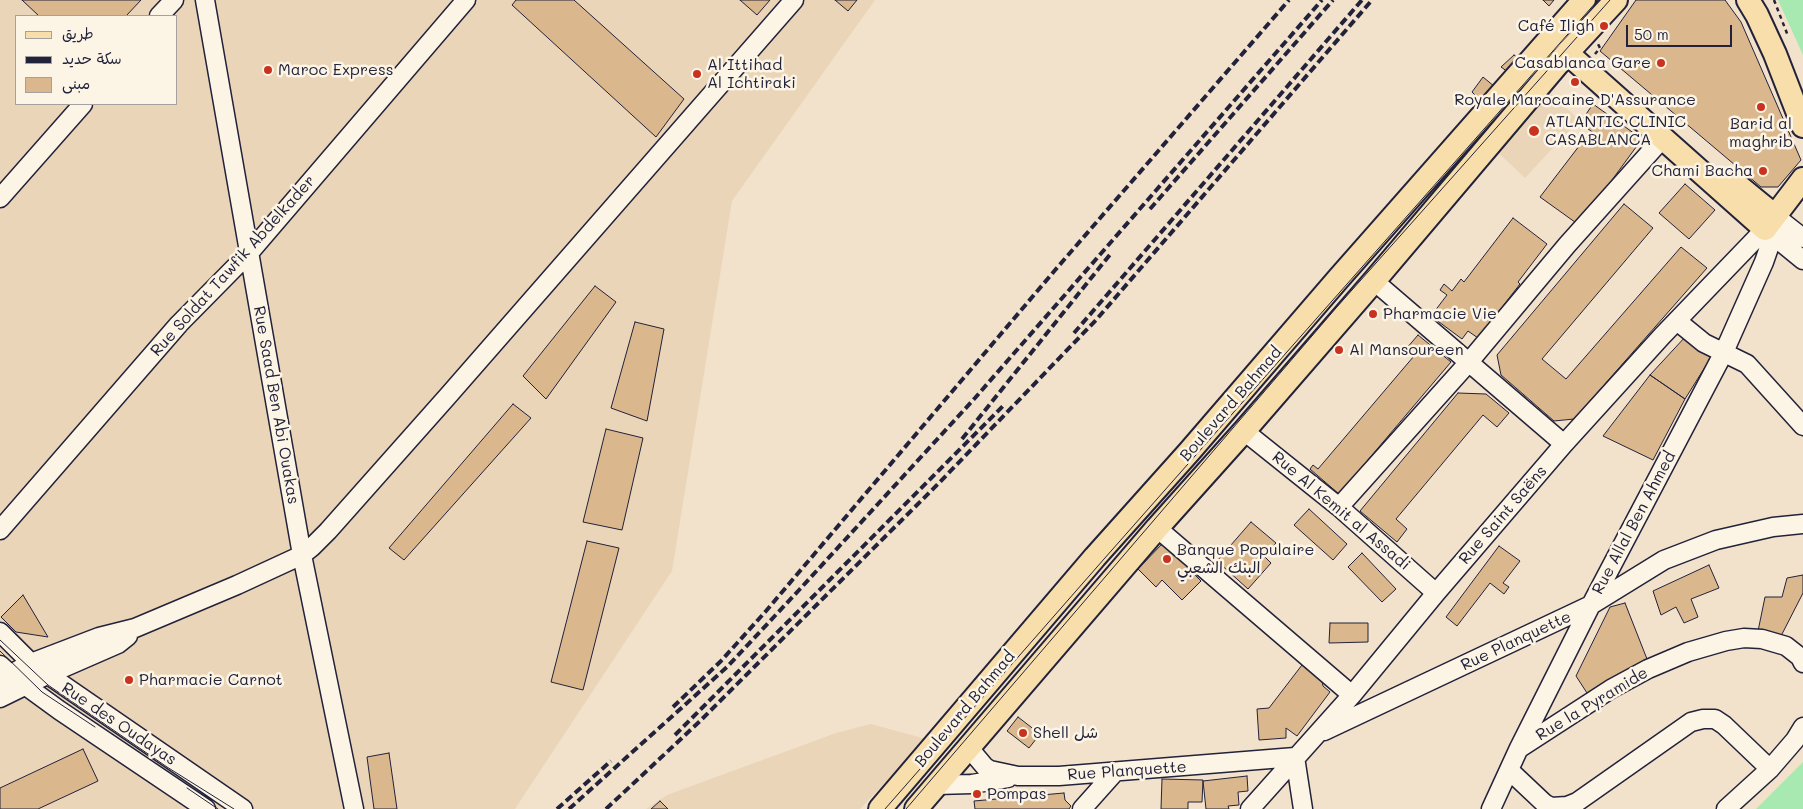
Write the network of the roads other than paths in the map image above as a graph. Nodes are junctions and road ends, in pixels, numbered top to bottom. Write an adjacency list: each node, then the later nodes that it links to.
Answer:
1 (174, 0): 8 (street)
2 (205, 0): 18 (street, Rue Saad Ben Abi Ouakas)
3 (466, 0): 18 (street, Rue Soldat Tawfik Abdelkader)
4 (794, 0): 31 (street)
5 (1584, 0): 56 (main road, Boulevard Bahmad)
6 (1616, 0): 9 (main road, Boulevard Bahmad)
7 (1748, 0): 10 (main road)
8 (160, 15)
9 (1571, 48): 13 (main road); 16 (main road); 20 (main road, Boulevard Bahmad)
10 (1797, 101): 12 (main road)
11 (82, 105): 15 (street)
12 (1803, 126)
13 (1662, 139): 16 (main road); 23 (street)
14 (1803, 179): 16 (main road)
15 (0, 198)
16 (1771, 227): 17 (street); 19 (street); 21 (street, Rue Saint Saëns); 22 (street, Rue Allal Ben Ahmed)
17 (1803, 238)
18 (250, 252): 30 (street, Rue Soldat Tawfik Abdelkader); 31 (street, Rue Saad Ben Abi Ouakas)
19 (1803, 260)
20 (1374, 281): 23 (street); 25 (main road, Boulevard Bahmad)
21 (1677, 321): 22 (street); 26 (street, Rue Saint Saëns)
22 (1724, 352): 24 (street); 33 (street, Rue Allal Ben Ahmed)
23 (1469, 362): 26 (street); 27 (street)
24 (1803, 426)
25 (1244, 431): 27 (street, Rue Al Kemit al Assadi); 29 (main road, Boulevard Bahmad)
26 (1564, 444): 32 (street, Rue Saint Saëns)
27 (1339, 506): 32 (street, Rue Al Kemit al Assadi)
28 (1803, 524): 33 (street, Rue Planquette)
29 (1157, 528): 41 (street); 45 (main road, Boulevard Bahmad)
30 (0, 530)
31 (302, 555): 34 (street); 55 (street, Rue Saad Ben Abi Ouakas)
32 (1436, 593): 41 (street, Rue Saint Saëns)
33 (1592, 605): 44 (street, Rue Planquette); 46 (street, Rue Allal Ben Ahmed)
34 (135, 628): 36 (street); 39 (street)
35 (0, 632): 36 (street, Rue des Oudayas)
36 (31, 663): 38 (street); 39 (street, Rue des Oudayas)
37 (1803, 663): 46 (street, Rue la Pyramide)
38 (4, 673): 40 (street, Rue des Oudayas)
39 (47, 674): 40 (street); 54 (street, Rue des Oudayas)
40 (26, 686): 42 (street); 53 (street, Rue des Oudayas)
41 (1352, 695): 44 (street, Rue Saint Saëns)
42 (0, 698)
43 (1803, 727): 48 (street)
44 (1314, 736): 47 (street, Rue Saint Saëns)
45 (969, 748): 51 (street, Rue Planquette); 52 (main road, Boulevard Bahmad)
46 (1519, 748): 49 (street, Rue Allal Ben Ahmed)
47 (1295, 757): 50 (street, Rue Planquette); 59 (street, Rue Saint Saëns); 60 (street)
48 (1770, 769): 49 (street); 62 (street)
49 (1509, 770): 61 (street, Rue Allal Ben Ahmed)
50 (1115, 772): 51 (street, Rue Planquette); 58 (street)
51 (1018, 776): 52 (street, Rue Planquette)
52 (936, 786): 57 (main road, Boulevard Bahmad)
53 (206, 809)
54 (243, 809)
55 (354, 809)
56 (880, 809)
57 (916, 809)
58 (1082, 809)
59 (1250, 809)
60 (1303, 809)
61 (1491, 809)
62 (1726, 809)

